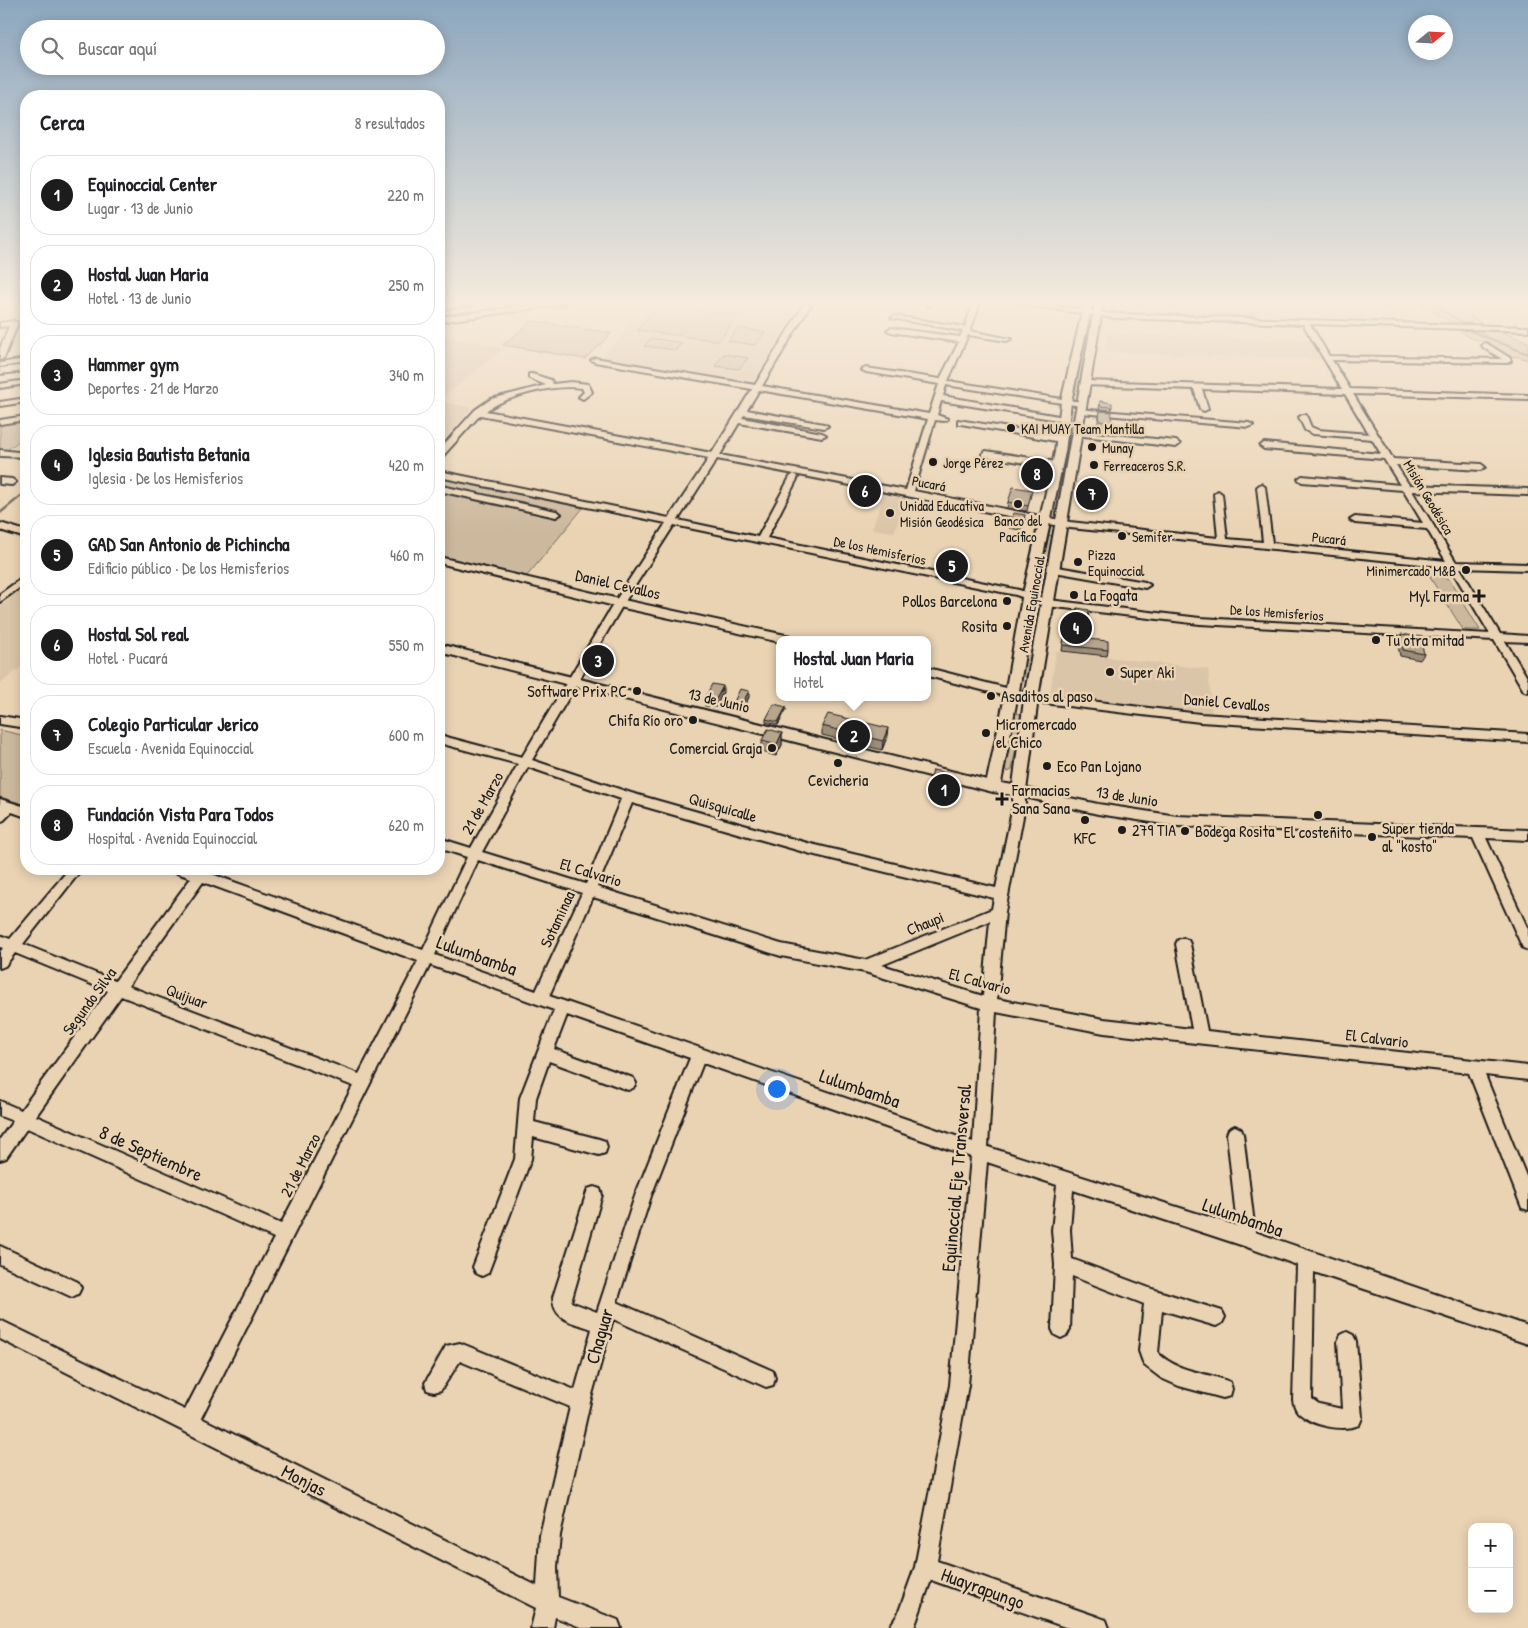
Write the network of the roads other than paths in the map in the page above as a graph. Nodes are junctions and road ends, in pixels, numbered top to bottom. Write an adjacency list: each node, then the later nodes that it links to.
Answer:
1 (543, 380): 12 (street)
2 (715, 380): 13 (street)
3 (761, 380): 13 (street, 21 de Marzo)
4 (930, 380): 8 (street)
5 (1071, 380): 20 (main road, Avenida Equinoccial)
6 (1086, 380): 10 (main road, Avenida Equinoccial)
7 (1340, 380): 15 (street, Misión Geodésica)
8 (943, 382): 18 (street); 20 (street)
9 (20, 383): 11 (street)
10 (1085, 383): 14 (street); 22 (main road, Avenida Equinoccial)
11 (0, 386)
12 (551, 387): 16 (street); 24 (street)
13 (757, 387): 25 (street, 21 de Marzo); 28 (street)
14 (1199, 389): 15 (street); 23 (street)
15 (1347, 392): 17 (street); 38 (street, Misión Geodésica)
16 (583, 397)
17 (1528, 397)
18 (938, 398): 28 (street); 31 (street)
19 (20, 401): 21 (street)
20 (1066, 402): 22 (street); 31 (main road, Avenida Equinoccial)
21 (0, 404)
22 (1080, 407): 35 (street); 36 (main road, Avenida Equinoccial)
23 (1204, 408)
24 (478, 412): 42 (street); 46 (street, Pucará)
25 (742, 412): 26 (street); 34 (street); 37 (street); 46 (street, 21 de Marzo)
26 (810, 415)
27 (1302, 417): 38 (street)
28 (933, 418): 30 (street); 60 (street)
29 (20, 419): 32 (street)
30 (944, 419)
31 (1064, 419): 39 (main road, Avenida Equinoccial)
32 (0, 422)
33 (961, 422): 39 (street)
34 (824, 426)
35 (1249, 426)
36 (1076, 433): 40 (street); 67 (main road, Avenida Equinoccial)
37 (822, 435)
38 (1376, 437): 47 (street, Misión Geodésica)
39 (1061, 439): 48 (main road, Avenida Equinoccial)
40 (1176, 444)
41 (1264, 446): 47 (street)
42 (445, 448)
43 (0, 453): 45 (street)
44 (986, 454): 48 (street)
45 (20, 455)
46 (714, 457): 60 (street, Pucará); 66 (street, 21 de Marzo)
47 (1390, 460): 49 (street); 56 (street, Misión Geodésica)
48 (1057, 465): 64 (main road, Avenida Equinoccial)
49 (1481, 467)
50 (445, 475): 58 (street, De los Hemisferios)
51 (794, 477): 71 (street)
52 (1302, 479): 56 (street)
53 (0, 481): 54 (street)
54 (12, 482)
55 (1262, 486): 73 (street)
56 (1408, 488): 59 (street); 69 (street, Misión Geodésica)
57 (445, 490): 62 (street)
58 (518, 491): 62 (street); 66 (street, De los Hemisferios)
59 (1528, 492)
60 (909, 493): 64 (street, Pucará)
61 (1218, 494): 72 (street)
62 (506, 504): 63 (street)
63 (556, 514)
64 (1044, 519): 67 (street, Pucará); 80 (main road, Avenida Equinoccial)
65 (1355, 520): 69 (street)
66 (672, 522): 71 (street, De los Hemisferios); 82 (street, 21 de Marzo)
67 (1061, 522): 72 (street, Pucará); 77 (main road, Avenida Equinoccial)
68 (0, 526): 70 (main road)
69 (1431, 527): 75 (street, Misión Geodésica)
70 (20, 533)
71 (761, 540): 80 (street, De los Hemisferios)
72 (1223, 541): 73 (street, Pucará)
73 (1268, 546): 75 (street, Pucará)
74 (445, 561): 82 (main road, Daniel Cevallos)
75 (1454, 565): 76 (street, Pucará); 85 (street, Misión Geodésica)
76 (1528, 567)
77 (1052, 569): 79 (street); 83 (main road, Avenida Equinoccial)
78 (20, 583): 81 (street)
79 (1145, 585)
80 (1028, 598): 83 (street, De los Hemisferios); 91 (main road, Avenida Equinoccial)
81 (0, 599)
82 (619, 603): 84 (main road, Daniel Cevallos); 89 (street, 21 de Marzo)
83 (1047, 603): 85 (street, De los Hemisferios); 92 (main road, Avenida Equinoccial)
84 (776, 637)
85 (1496, 638): 86 (street, De los Hemisferios); 90 (street, Misión Geodésica)
86 (1528, 639)
87 (445, 649): 89 (main road, 13 de Junio)
88 (931, 673): 91 (main road, Daniel Cevallos)
89 (572, 681): 97 (street, 21 de Marzo); 98 (main road, 13 de Junio)
90 (1528, 688)
91 (1012, 693): 92 (main road, Daniel Cevallos); 98 (main road, Avenida Equinoccial)
92 (1030, 698): 95 (street, Daniel Cevallos); 99 (main road, Avenida Equinoccial)
93 (0, 720): 94 (street)
94 (20, 723)
95 (1528, 738)
96 (445, 741): 97 (street, Quisquicalle)
97 (525, 762): 100 (street, Quisquicalle); 107 (street, 21 de Marzo)
98 (993, 787): 99 (main road, 13 de Junio)
99 (1019, 791): 104 (street, 13 de Junio); 112 (street, Equinoccial Eje Transversal)
100 (628, 797): 111 (street, Sotaminaa); 112 (street, Quisquicalle)
101 (5, 806): 102 (street); 103 (street)
102 (20, 810)
103 (0, 817)
104 (1478, 834): 105 (street, 13 de Junio); 116 (street)
105 (1528, 835)
106 (445, 845): 107 (street, El Calvario)
107 (474, 855): 111 (street, El Calvario); 117 (street, 21 de Marzo)
108 (70, 875): 114 (street)
109 (200, 875): 120 (street, Segundo Silva)
110 (210, 875): 117 (street, Lulumbamba)
111 (590, 889): 119 (street, El Calvario); 121 (street, Sotaminaa)
112 (1002, 894): 113 (street, Equinoccial Eje Transversal)
113 (998, 912): 119 (street, Chaupi); 122 (street, Equinoccial Eje Transversal)
114 (7, 943): 118 (street); 120 (street, Quijuar)
115 (1182, 944): 124 (street)
116 (1528, 944)
117 (426, 958): 121 (street, Lulumbamba); 129 (street, 21 de Marzo)
118 (0, 962)
119 (865, 966): 122 (street, El Calvario)
120 (119, 989): 129 (street, Quijuar); 132 (street, Segundo Silva)
121 (540, 999): 123 (street, Lulumbamba)
122 (989, 1004): 124 (street, El Calvario); 137 (street, Equinoccial Eje Transversal)
123 (562, 1007): 125 (street); 126 (street, Lulumbamba)
124 (1201, 1036): 127 (street, El Calvario)
125 (545, 1053): 130 (street); 133 (street)
126 (698, 1054): 137 (street, Lulumbamba); 149 (street, Chaguar)
127 (1474, 1067): 128 (street, El Calvario); 140 (street)
128 (1528, 1072)
129 (362, 1082): 141 (street, 21 de Marzo)
130 (628, 1084)
131 (0, 1108): 132 (street, 8 de Septiembre)
132 (26, 1119): 136 (street, Segundo Silva); 141 (street, 8 de Septiembre)
133 (526, 1127): 135 (street); 146 (street)
134 (1235, 1134): 142 (street)
135 (599, 1147)
136 (0, 1152)
137 (980, 1152): 138 (street, Lulumbamba); 160 (street, Equinoccial Eje Transversal)
138 (1066, 1180): 142 (street, Lulumbamba); 145 (street)
139 (594, 1195): 149 (street)
140 (1528, 1202)
141 (285, 1234): 159 (street, 21 de Marzo)
142 (1247, 1238): 144 (street, Lulumbamba)
143 (0, 1255): 147 (street)
144 (1306, 1260): 153 (street, Lulumbamba); 154 (street)
145 (1064, 1265): 148 (street); 152 (street)
146 (482, 1267)
147 (72, 1288)
148 (1152, 1298): 150 (street); 157 (street)
149 (605, 1315): 155 (street); 158 (street, Chaguar)
150 (1216, 1317)
151 (0, 1329): 159 (street, Monjas)
152 (1061, 1330)
153 (1528, 1335)
154 (1347, 1341)
155 (766, 1378)
156 (434, 1383): 158 (street)
157 (1223, 1389)
158 (581, 1402): 161 (street, Chaguar)
159 (189, 1422): 161 (street, Monjas)
160 (925, 1567): 162 (street, Huayrapungo); 165 (street)
161 (548, 1603): 163 (street, Chaguar); 164 (street, Monjas)
162 (1064, 1623): 166 (street, Huayrapungo)
163 (542, 1628)
164 (610, 1628)
165 (900, 1628)
166 (1098, 1628)

